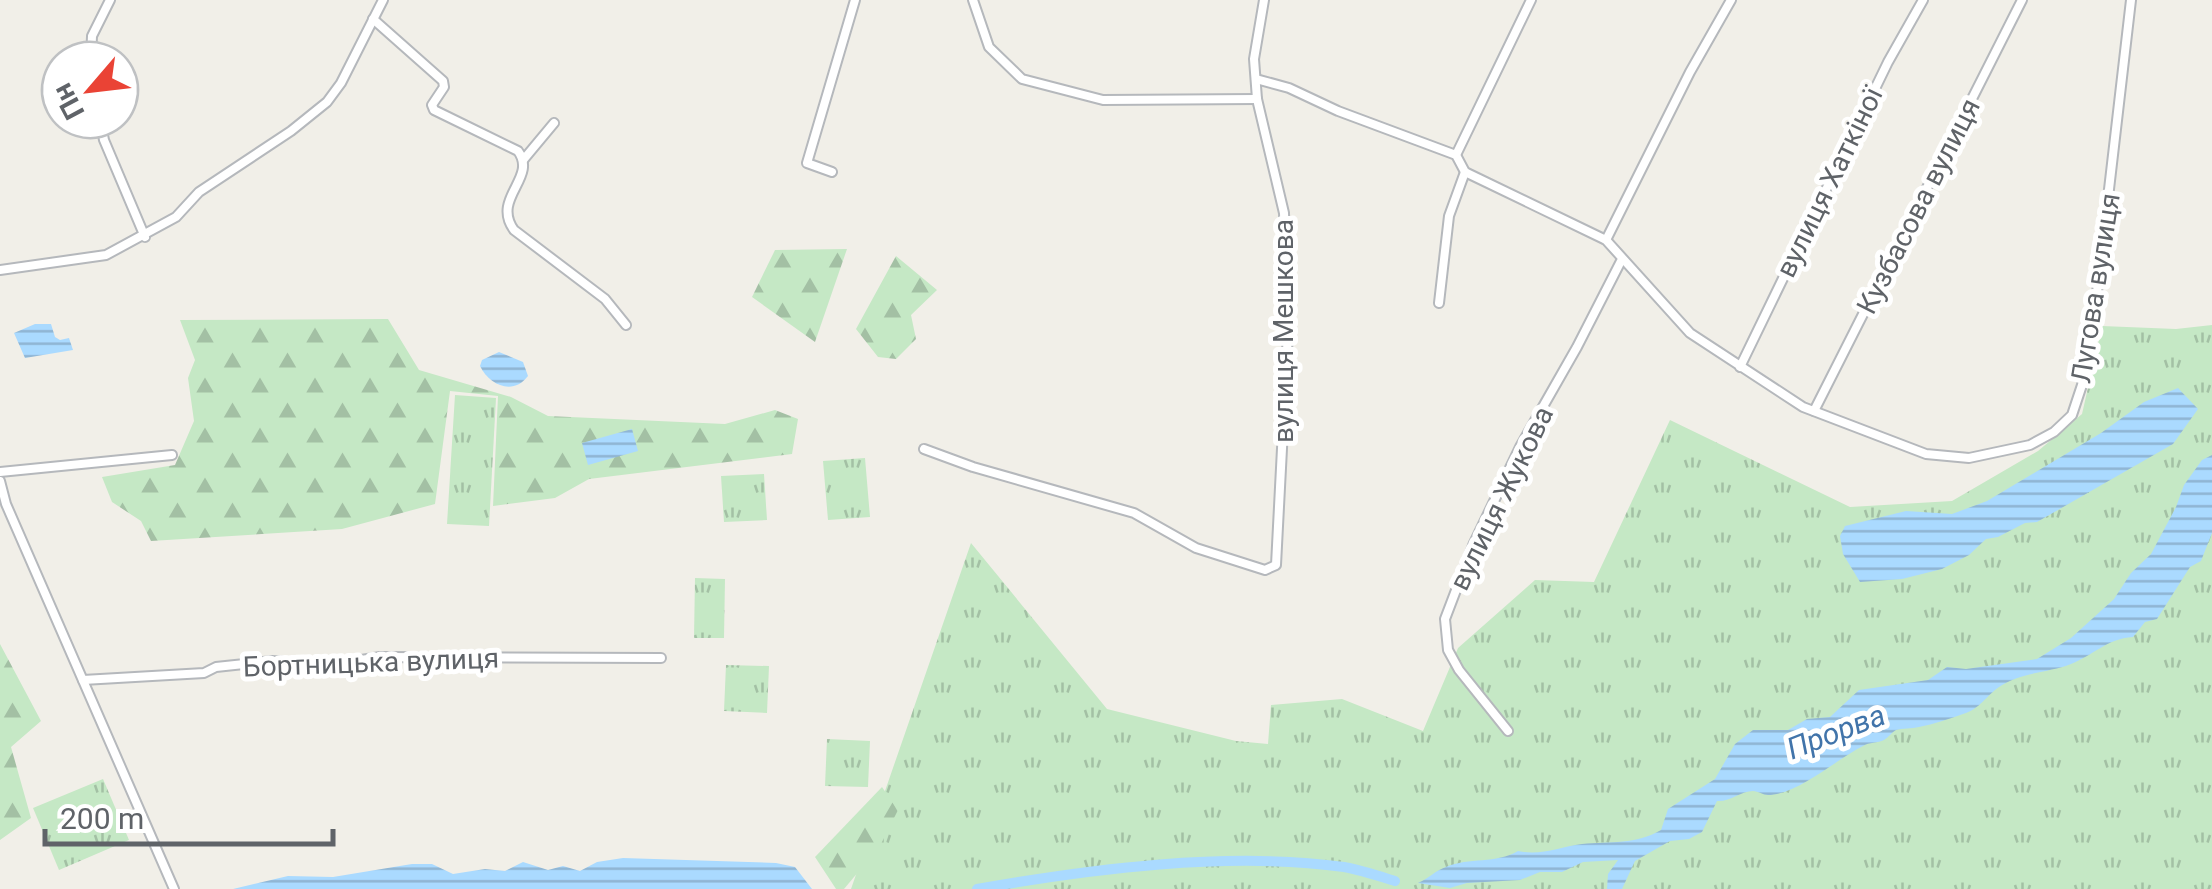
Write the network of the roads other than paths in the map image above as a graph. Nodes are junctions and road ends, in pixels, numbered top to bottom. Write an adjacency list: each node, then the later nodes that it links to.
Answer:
1 (110, 0): 12 (street)
2 (383, 0): 11 (street)
3 (855, 0): 19 (street)
4 (973, 0): 14 (street)
5 (1264, 0): 13 (street, вулиця Мешкова)
6 (1531, 0): 17 (street)
7 (1731, 0): 22 (street)
8 (1923, 0): 27 (street, вулиця Хаткіної)
9 (2022, 0): 28 (street, Кузбасова вулиця)
10 (2131, 0): 28 (street, Лугова вулиця)
11 (373, 19): 18 (street); 21 (street)
12 (92, 40)
13 (1256, 79): 14 (street, вулиця Мешкова); 17 (street)
14 (1257, 100): 29 (street, вулиця Мешкова)
15 (554, 123): 18 (street)
16 (104, 140): 21 (street)
17 (1456, 154): 20 (street)
18 (524, 159): 26 (street)
19 (832, 172)
20 (1464, 172): 22 (street, Лугова вулиця); 25 (street)
21 (145, 237): 24 (street)
22 (1606, 240): 23 (street, Лугова вулиця)
23 (1621, 261): 27 (street, Лугова вулиця); 35 (street, вулиця Жукова)
24 (0, 270)
25 (1440, 304)
26 (626, 326)
27 (1740, 367): 28 (street, Лугова вулиця)
28 (1814, 411)
29 (924, 448)
30 (172, 454): 31 (street)
31 (0, 472)
32 (0, 481): 34 (street)
33 (661, 658): 34 (street, Бортницька вулиця)
34 (84, 680): 36 (street)
35 (1508, 731)
36 (174, 889)

